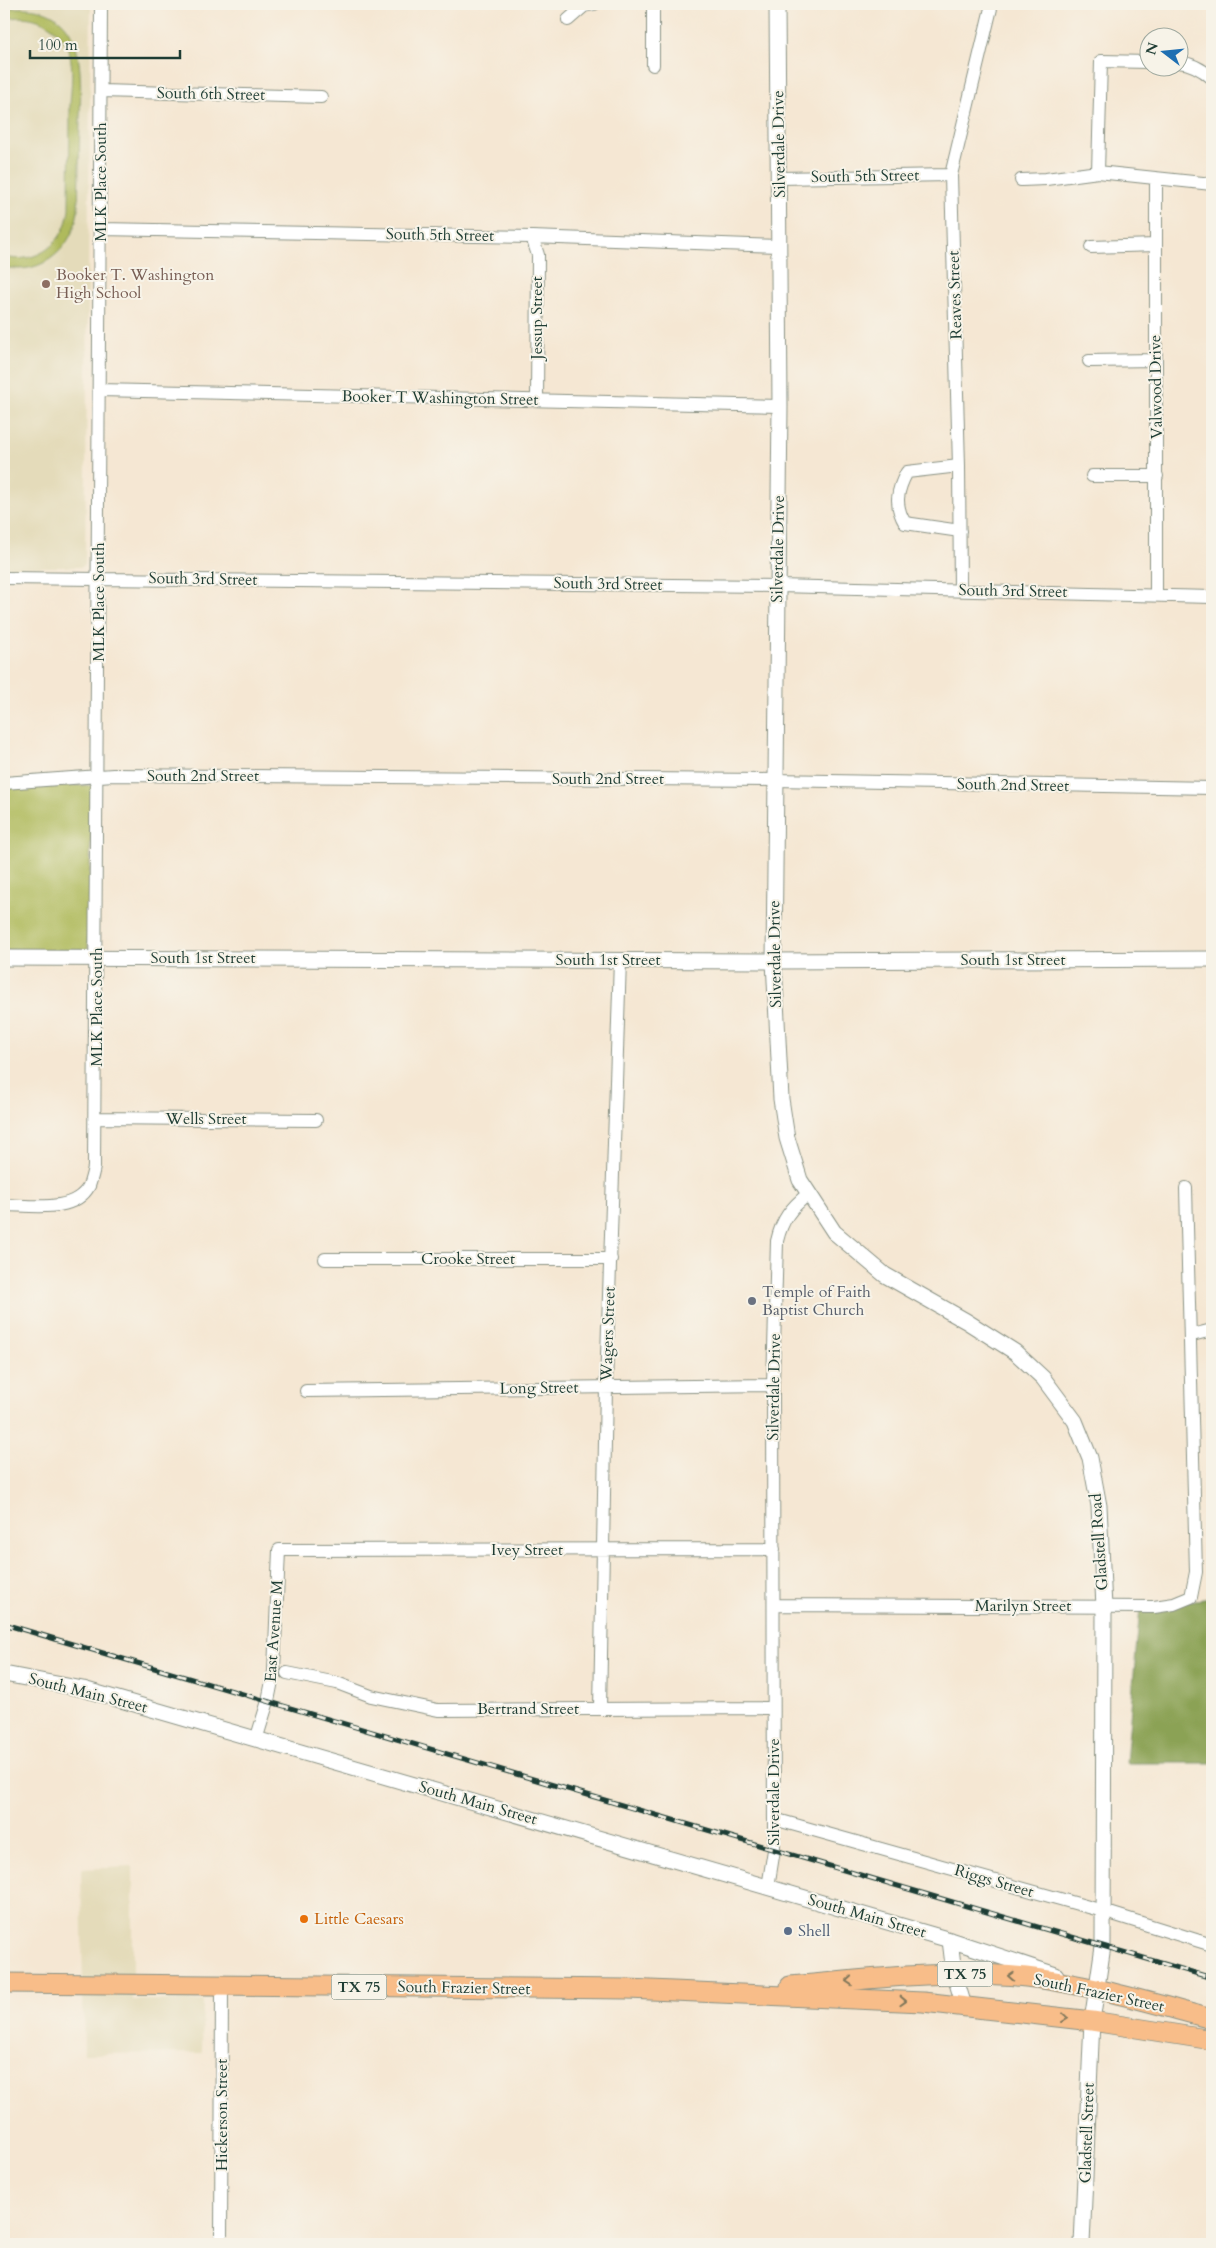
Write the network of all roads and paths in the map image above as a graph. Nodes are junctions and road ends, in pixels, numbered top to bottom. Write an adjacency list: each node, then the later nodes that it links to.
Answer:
1 (101, 4): 11 (street, MLK Place South)
2 (594, 4): 6 (street)
3 (653, 4): 9 (street)
4 (777, 4): 15 (street, Silverdale Drive)
5 (992, 4): 14 (street, Reaves Street)
6 (568, 20)
7 (1138, 62): 13 (street)
8 (1188, 63): 10 (street)
9 (653, 65)
10 (1212, 78)
11 (101, 91): 12 (street, South 6th Street); 19 (street, MLK Place South)
12 (321, 97)
13 (1098, 172): 16 (street); 17 (street)
14 (952, 175): 15 (street, South 5th Street); 29 (street, Reaves Street)
15 (780, 178): 22 (street, Silverdale Drive)
16 (1156, 179): 18 (street); 21 (street, Valwood Drive)
17 (1021, 180)
18 (1212, 184)
19 (101, 229): 20 (street, South 5th Street); 26 (street, MLK Place South)
20 (532, 237): 22 (street, South 5th Street); 27 (street, Jessup Street)
21 (1156, 245): 23 (street); 24 (street, Valwood Drive)
22 (779, 246): 28 (street, Silverdale Drive)
23 (1090, 247)
24 (1155, 360): 25 (street); 31 (street, Valwood Drive)
25 (1089, 361)
26 (100, 390): 27 (street, Booker T Washington Street); 34 (street, MLK Place South)
27 (537, 400): 28 (street, Booker T Washington Street)
28 (780, 406): 35 (street, Silverdale Drive)
29 (959, 466): 32 (street, Reaves Street); 32 (street)
30 (1092, 476): 31 (street)
31 (1157, 476): 37 (street, Valwood Drive)
32 (960, 531): 36 (street, Reaves Street)
33 (4, 578): 34 (street, South 3rd Street)
34 (99, 578): 35 (street, South 3rd Street); 39 (street, MLK Place South)
35 (778, 586): 36 (street, South 3rd Street); 40 (street, Silverdale Drive)
36 (960, 590): 37 (street, South 3rd Street)
37 (1156, 594): 38 (street, South 3rd Street)
38 (1212, 597)
39 (98, 776): 40 (street, South 2nd Street); 41 (street, South 2nd Street); 44 (street, MLK Place South)
40 (774, 780): 42 (street, South 2nd Street); 47 (street, Silverdale Drive)
41 (4, 783)
42 (1212, 788)
43 (4, 958): 44 (street, South 1st Street)
44 (97, 958): 46 (street, South 1st Street); 48 (street, MLK Place South)
45 (1212, 959): 47 (street, South 1st Street)
46 (620, 960): 47 (street, South 1st Street); 54 (street, Wagers Street)
47 (774, 961): 51 (street, Silverdale Drive)
48 (96, 1118): 49 (street, Wells Street); 52 (street, MLK Place South)
49 (316, 1120)
50 (1186, 1188): 56 (street, Marilyn Street)
51 (808, 1194): 57 (street, Silverdale Drive); 64 (street, Gladstell Road)
52 (4, 1205)
53 (324, 1259): 54 (street, Crooke Street)
54 (611, 1259): 58 (street, Wagers Street)
55 (1212, 1330): 56 (street)
56 (1192, 1335): 64 (street, Marilyn Street)
57 (773, 1385): 58 (street, Long Street); 61 (street, Silverdale Drive)
58 (606, 1387): 59 (street, Long Street); 60 (street, Wagers Street)
59 (306, 1391)
60 (605, 1549): 61 (street, Ivey Street); 62 (street, Ivey Street); 68 (street, Wagers Street)
61 (774, 1549): 63 (street, Silverdale Drive)
62 (279, 1550): 69 (street, East Avenue M)
63 (774, 1605): 64 (street, Marilyn Street); 67 (street, Silverdale Drive)
64 (1104, 1607): 72 (street, Gladstell Road)
65 (287, 1673): 68 (street, Bertrand Street)
66 (4, 1674): 69 (street, South Main Street)
67 (774, 1708): 68 (street, Bertrand Street); 70 (street, Silverdale Drive)
68 (600, 1709)
69 (256, 1740): 71 (street, South Main Street)
70 (774, 1819): 71 (street, Silverdale Drive); 72 (street, Riggs Street)
71 (768, 1887): 73 (street, South Main Street)
72 (1103, 1911): 74 (street, Riggs Street); 78 (street, Gladstell Road)
73 (950, 1940): 75 (street); 78 (street, South Main Street)
74 (1212, 1945)
75 (954, 1973): 78 (main road, South Frazier Street / TX 75, one-way to 75); 79 (main road, South Frazier Street / TX 75, one-way to 79); 80 (street)
76 (4, 1983): 77 (main road, South Frazier Street / TX 75)
77 (222, 1985): 79 (main road, South Frazier Street / TX 75); 84 (street, Hickerson Street)
78 (1098, 1989): 81 (main road, South Frazier Street / TX 75); 82 (street, Gladstell Road)
79 (714, 1993): 80 (main road, South Frazier Street / TX 75, one-way to 80)
80 (964, 2006): 82 (main road, South Frazier Street / TX 75, one-way to 82)
81 (1212, 2019)
82 (1092, 2021): 83 (main road, South Frazier Street / TX 75); 85 (street, Gladstell Street)
83 (1212, 2040)
84 (222, 2244)
85 (1082, 2244)

